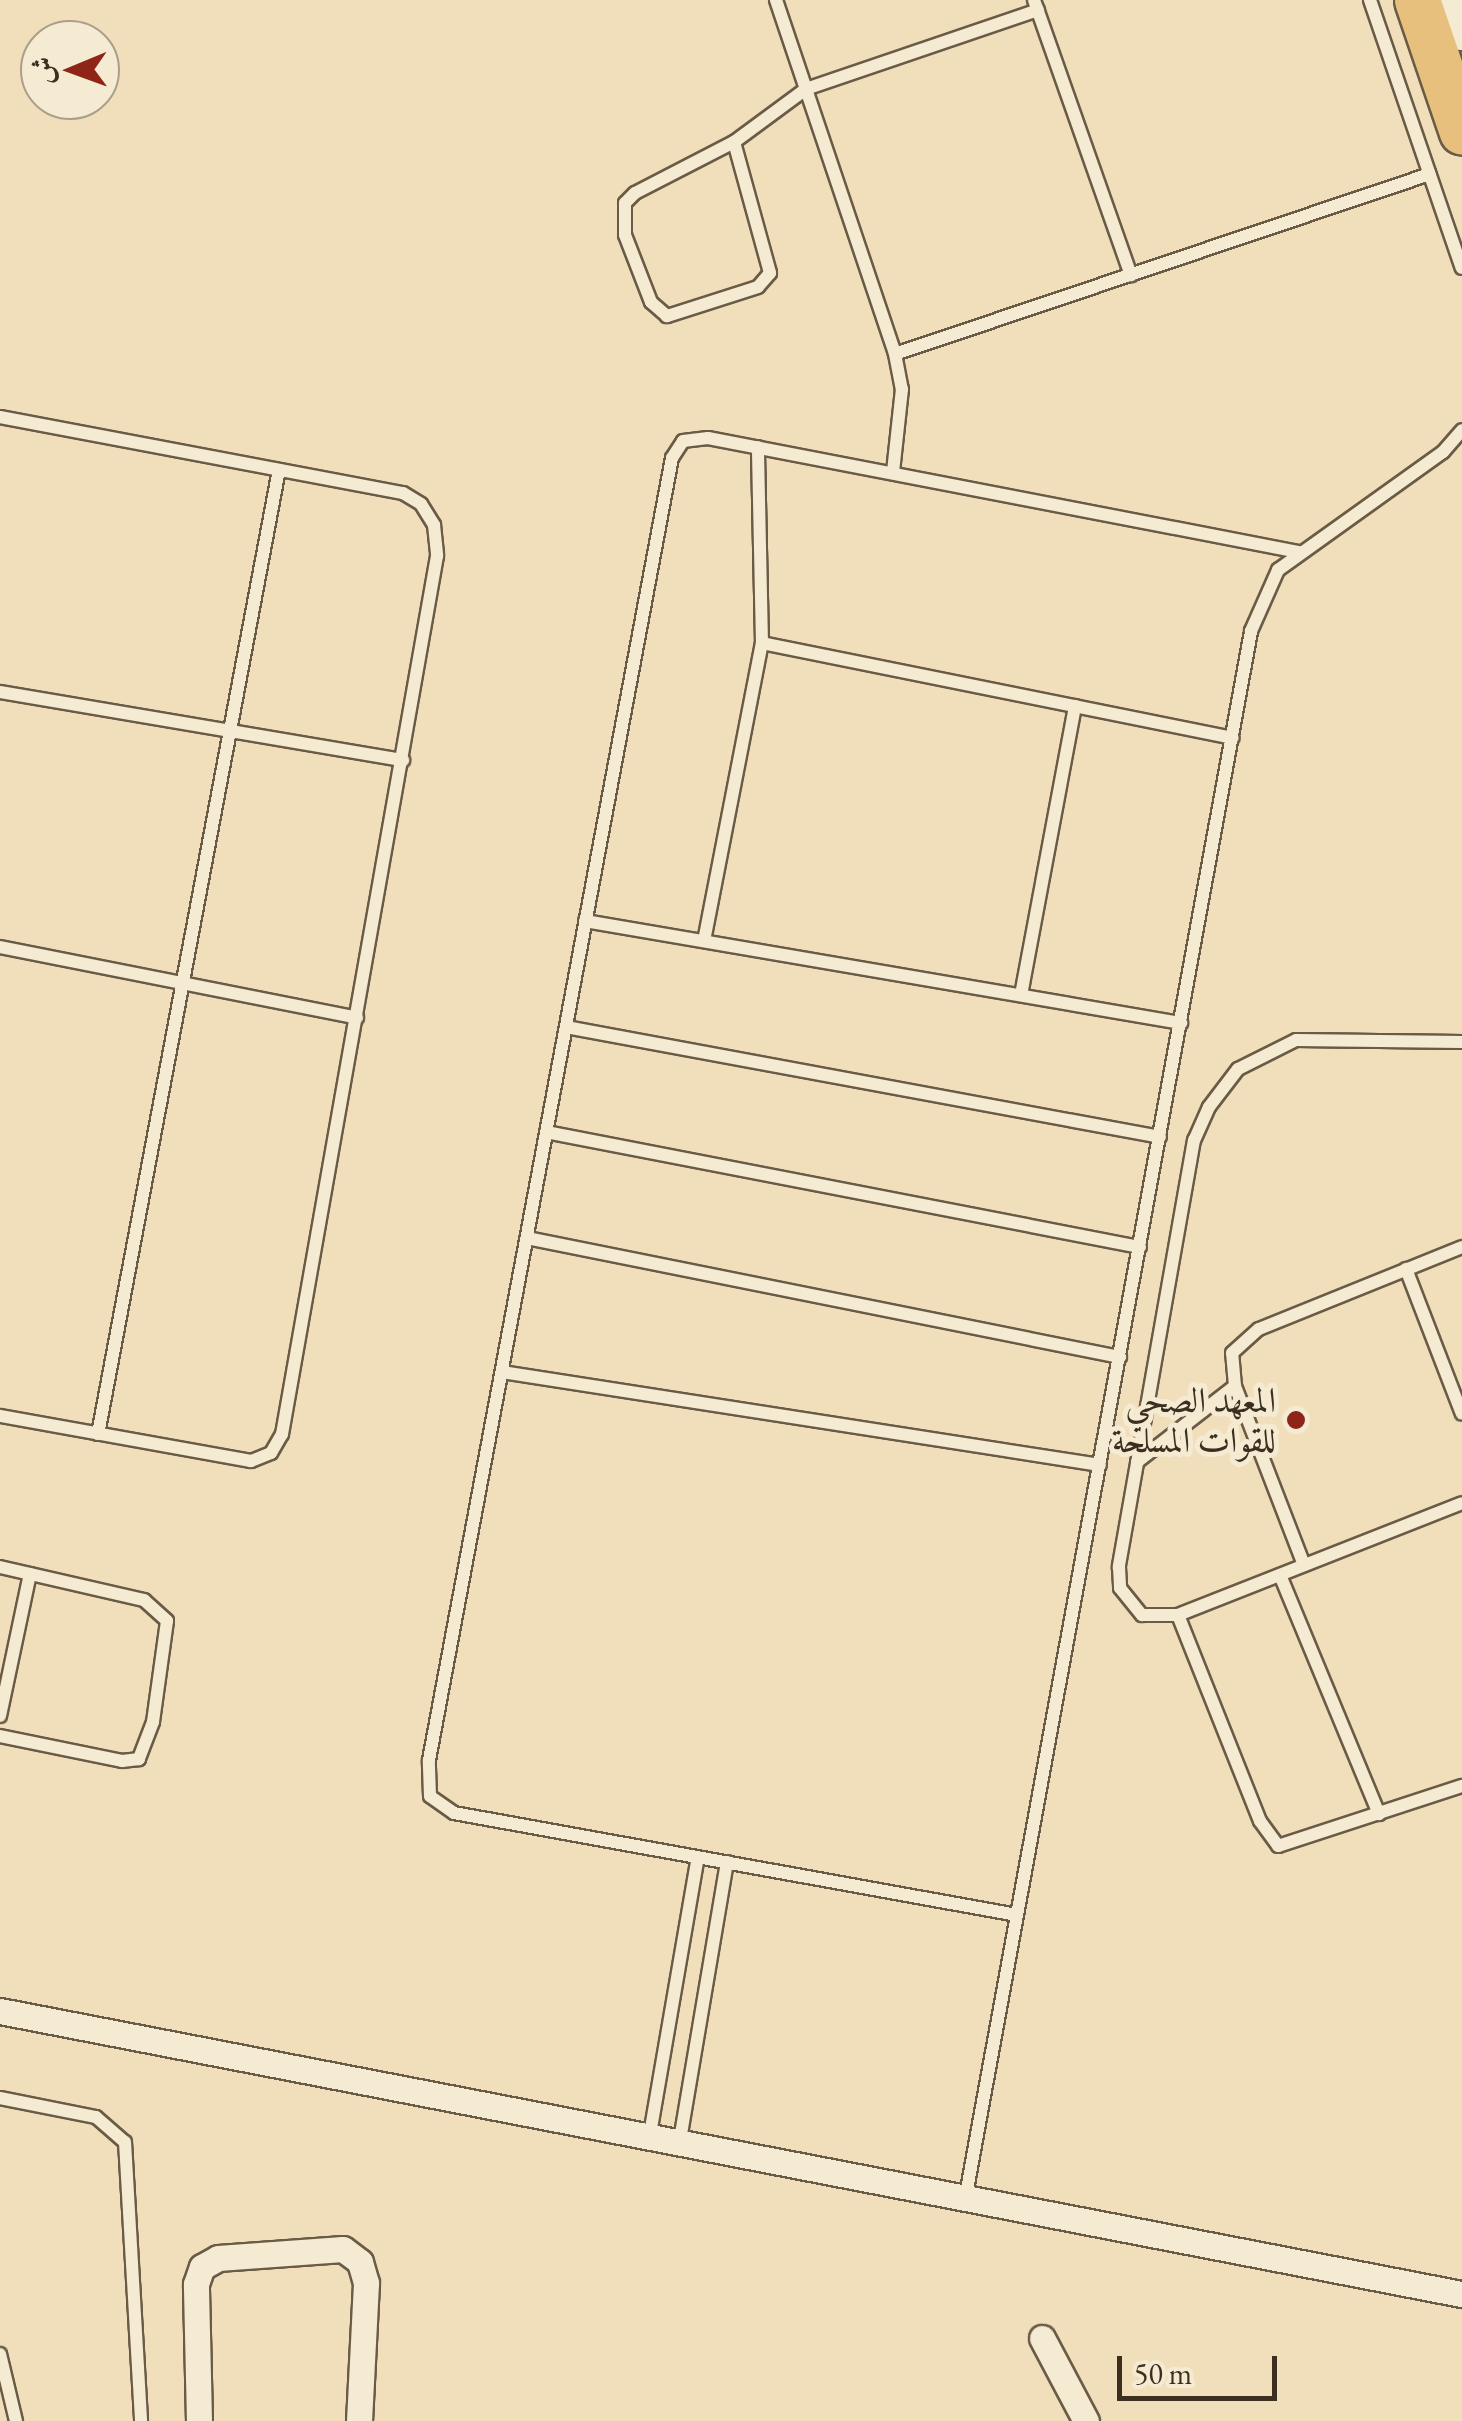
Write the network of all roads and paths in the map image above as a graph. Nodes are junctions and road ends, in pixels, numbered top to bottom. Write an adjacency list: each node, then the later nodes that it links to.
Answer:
1 (776, 0): 7 (lane)
2 (1370, 0): 10 (lane)
3 (1417, 0): 8 (highway)
4 (1451, 0): 6 (main road)
5 (1036, 5): 7 (lane); 12 (lane)
6 (1462, 32)
7 (806, 89): 9 (lane); 13 (lane)
8 (1462, 132)
9 (734, 142): 9 (lane)
10 (1430, 174): 11 (lane); 12 (lane)
11 (1462, 268)
12 (1131, 275): 13 (lane)
13 (896, 354): 18 (lane)
14 (0, 418): 17 (lane)
15 (1462, 430): 19 (lane)
16 (758, 448): 18 (lane); 20 (lane); 26 (lane)
17 (278, 470): 23 (lane); 25 (lane)
18 (893, 472): 19 (lane)
19 (1299, 552): 24 (lane)
20 (762, 643): 22 (lane); 27 (lane)
21 (0, 692): 23 (lane)
22 (1075, 706): 24 (lane); 30 (lane)
23 (229, 732): 25 (lane); 29 (lane)
24 (1232, 738): 32 (lane)
25 (403, 760): 31 (lane)
26 (585, 921): 27 (lane); 33 (lane)
27 (704, 941): 30 (lane)
28 (0, 947): 29 (lane)
29 (183, 981): 31 (lane); 46 (lane)
30 (1021, 995): 32 (lane)
31 (357, 1018): 46 (lane)
32 (1182, 1023): 36 (lane)
33 (566, 1027): 35 (lane); 36 (lane)
34 (1462, 1042): 47 (lane)
35 (546, 1132): 37 (lane); 38 (lane)
36 (1160, 1137): 38 (lane)
37 (527, 1238): 41 (lane); 42 (lane)
38 (1140, 1247): 41 (lane)
39 (1462, 1247): 40 (lane)
40 (1406, 1270): 43 (lane); 44 (lane)
41 (1120, 1356): 48 (lane)
42 (502, 1372): 48 (lane); 59 (lane)
43 (1235, 1386): 47 (lane); 50 (lane)
44 (1462, 1414)
45 (0, 1416): 46 (lane)
46 (98, 1434)
47 (1137, 1462): 54 (lane)
48 (1100, 1465): 61 (lane)
49 (1462, 1502): 50 (lane)
50 (1304, 1565): 53 (lane)
51 (0, 1568): 52 (lane)
52 (30, 1574): 55 (lane); 56 (lane)
53 (1280, 1574): 54 (lane); 58 (lane)
54 (1178, 1616): 58 (lane)
55 (0, 1716)
56 (0, 1736)
57 (1462, 1786): 58 (lane)
58 (1379, 1814)
59 (698, 1857): 60 (lane); 64 (lane)
60 (727, 1862): 61 (lane); 65 (lane)
61 (1017, 1915): 66 (lane)
62 (0, 2011): 64 (street)
63 (0, 2098): 71 (lane)
64 (650, 2134): 65 (street)
65 (680, 2140): 66 (street)
66 (966, 2195): 67 (street)
67 (1462, 2294)
68 (1042, 2338): 74 (street)
69 (0, 2354): 70 (lane)
70 (16, 2421)
71 (141, 2421)
72 (198, 2421): 73 (street)
73 (358, 2421)
74 (1086, 2421)

